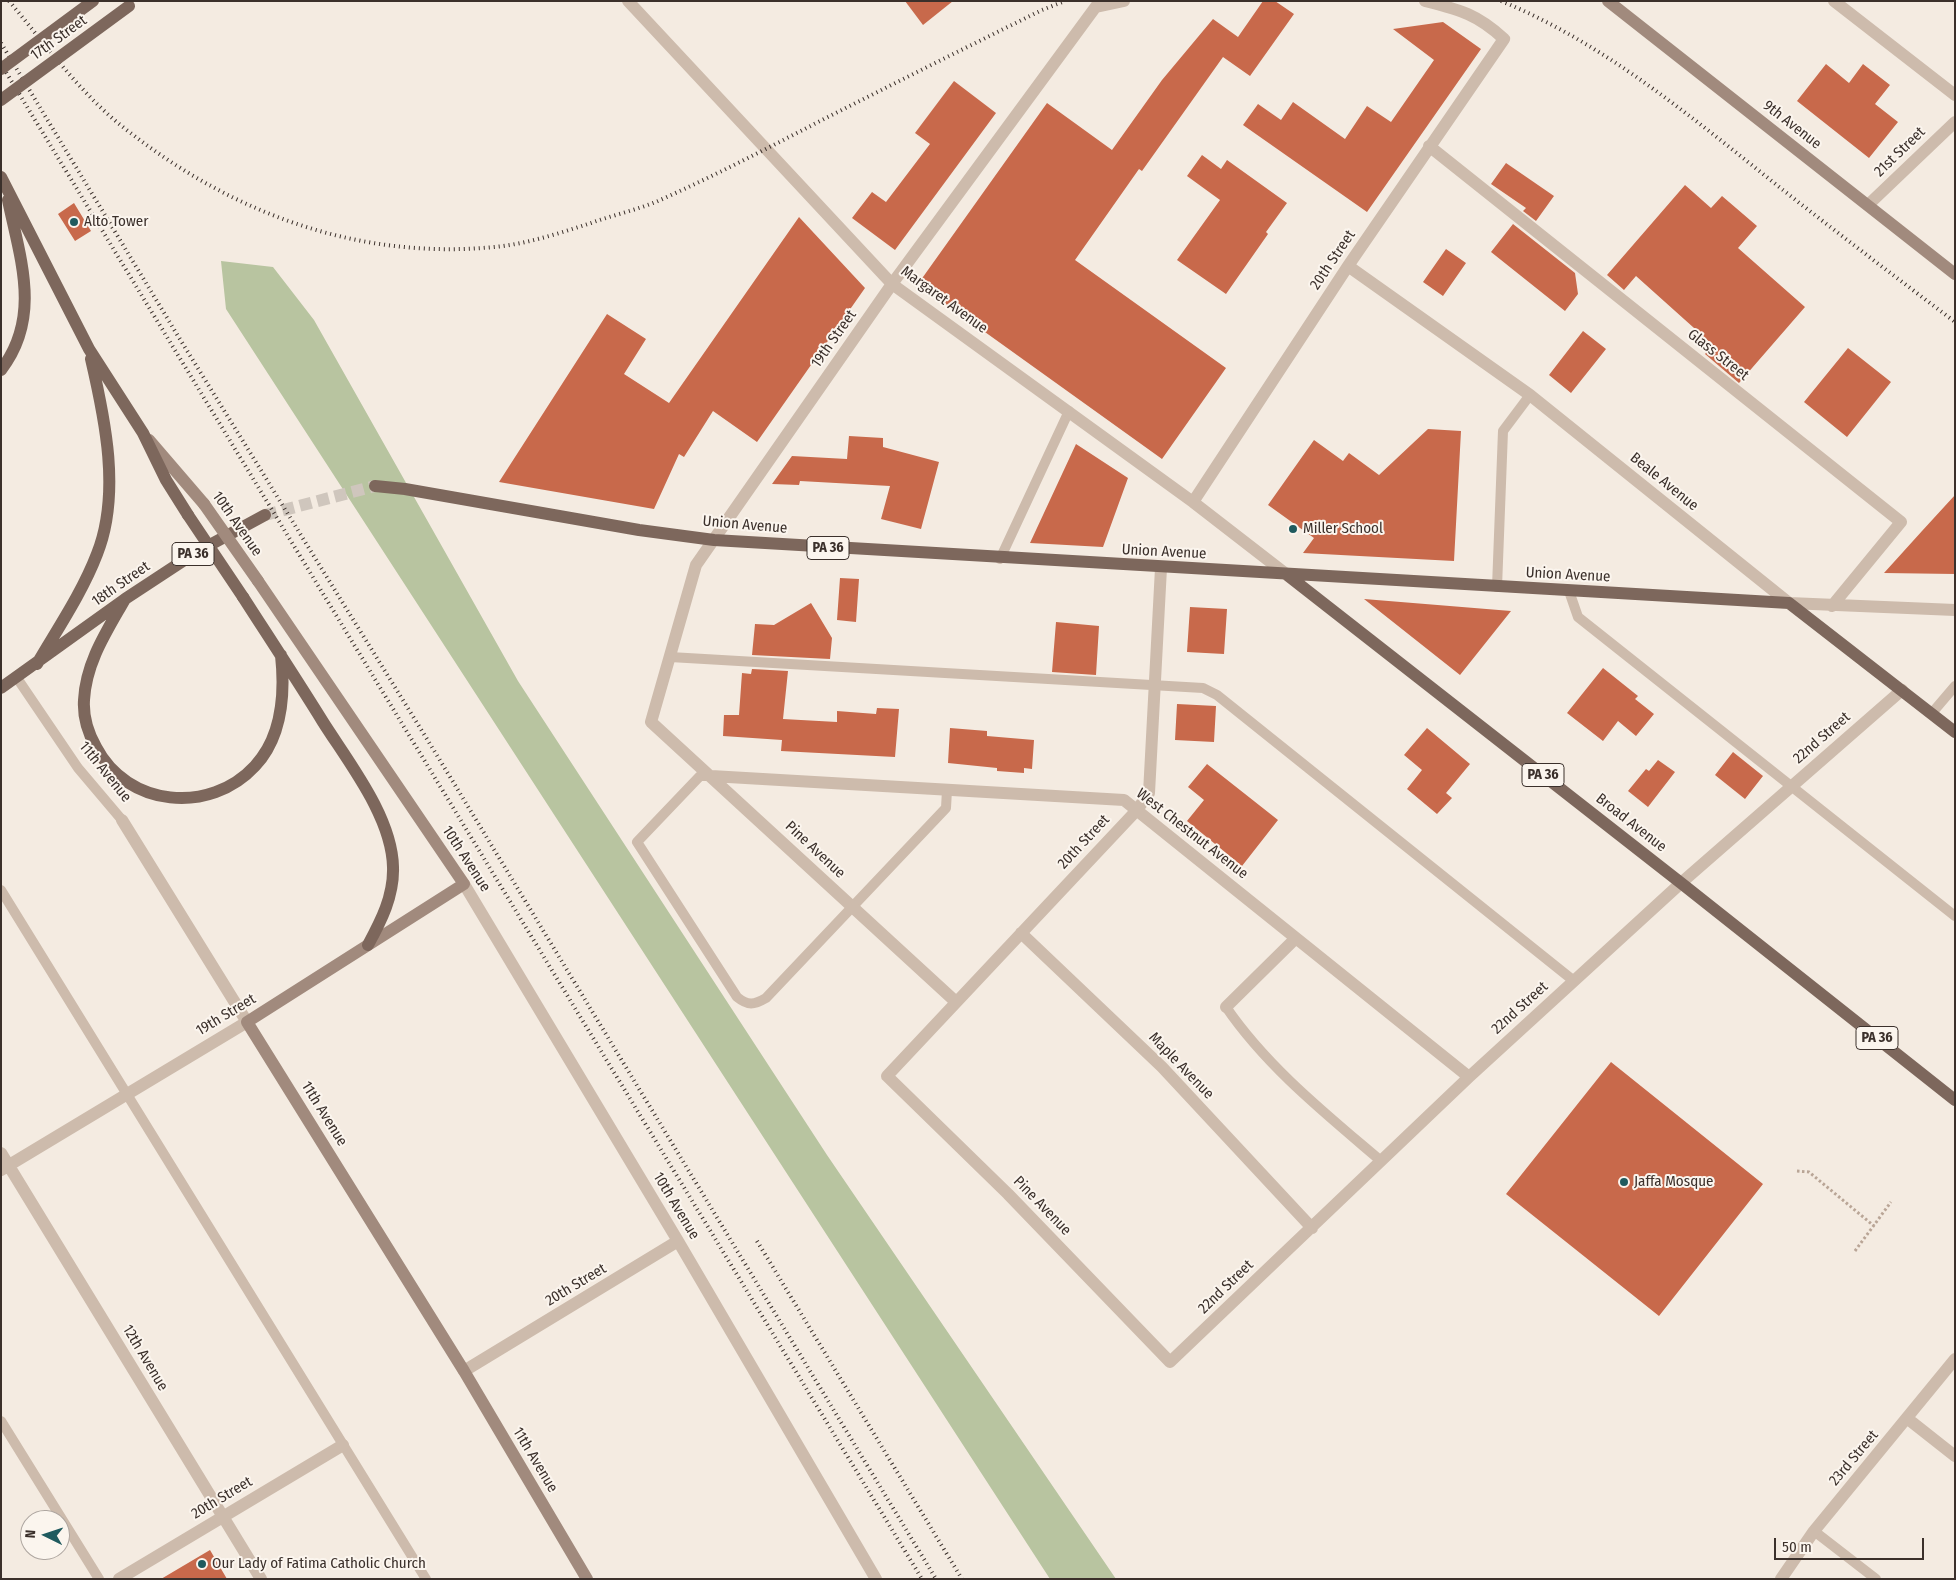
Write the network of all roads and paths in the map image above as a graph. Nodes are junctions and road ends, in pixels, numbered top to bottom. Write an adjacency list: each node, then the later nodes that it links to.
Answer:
1 (93, 1): 9 (main road, 17th Street, bridge)
2 (628, 1): 18 (street, Margaret Avenue)
3 (1124, 1): 8 (street)
4 (1425, 1): 13 (street, 20th Street)
5 (1608, 1): 15 (street, 9th Avenue)
6 (1834, 1): 10 (street)
7 (133, 4): 11 (main road, 17th Street, bridge)
8 (1098, 4): 18 (street, 19th Street)
9 (1, 69)
10 (1955, 95)
11 (1, 100)
12 (1955, 122): 15 (street, 21st Street)
13 (1429, 146): 16 (street, 20th Street); 35 (street, Glass Street)
14 (3, 180): 19 (main road, 10th Avenue); 20 (main road)
15 (1868, 205): 17 (street, 9th Avenue)
16 (1348, 266): 21 (street, Beale Avenue); 25 (street, 20th Street)
17 (1955, 274)
18 (892, 284): 22 (street, Margaret Avenue); 27 (street, 19th Street)
19 (89, 349): 23 (main road, 10th Avenue); 39 (main road)
20 (1, 370)
21 (1530, 395): 31 (lane); 34 (street, Beale Avenue)
22 (1069, 411): 25 (street, Margaret Avenue); 28 (lane)
23 (143, 433): 37 (main road, bridge); 54 (street, 10th Avenue, bridge)
24 (375, 486): 27 (main road, Union Avenue / PA 36)
25 (1193, 502): 30 (street, Margaret Avenue)
26 (264, 515): 33 (main road, 18th Street / PA 36)
27 (714, 540): 28 (main road, Union Avenue / PA 36); 38 (street, 19th Street)
28 (1000, 559): 29 (main road, Union Avenue / PA 36)
29 (1161, 568): 30 (main road, Union Avenue / PA 36); 41 (street, 20th Street)
30 (1286, 574): 31 (main road, Union Avenue / PA 36); 53 (main road, Broad Avenue / PA 36)
31 (1497, 587): 32 (main road, Union Avenue / PA 36)
32 (1569, 591): 34 (main road, Union Avenue / PA 36); 49 (lane)
33 (125, 600): 37 (main road); 39 (main road, 18th Street / PA 36)
34 (1788, 603): 35 (street, Union Avenue); 44 (main road, Beale Avenue)
35 (1832, 606): 36 (street, Union Avenue)
36 (1955, 610)
37 (280, 655): 60 (main road)
38 (670, 657): 41 (lane); 46 (street, 19th Street)
39 (37, 664): 40 (main road, 18th Street / PA 36)
40 (17, 678): 43 (main road, 18th Street / PA 36); 52 (lane, 11th Avenue)
41 (1154, 686): 51 (street, 20th Street); 61 (lane)
42 (1955, 686): 45 (lane)
43 (1, 688)
44 (1902, 690): 45 (main road, Beale Avenue); 49 (street, 22nd Street)
45 (1932, 713): 47 (main road, Beale Avenue)
46 (651, 722): 48 (street, Pine Avenue)
47 (1955, 732)
48 (711, 776): 50 (street, West Chestnut Avenue); 56 (street, Pine Avenue); 56 (lane)
49 (1792, 786): 53 (street, 22nd Street); 57 (lane)
50 (948, 790): 51 (street, West Chestnut Avenue); 56 (lane)
51 (1137, 810): 58 (street, 20th Street); 59 (street, West Chestnut Avenue)
52 (122, 820): 64 (street, 11th Avenue)
53 (1682, 883): 61 (street, 22nd Street); 68 (main road, Broad Avenue / PA 36)
54 (464, 884): 60 (street, 19th Street); 76 (street, 10th Avenue)
55 (1, 890): 67 (lane)
56 (853, 906): 62 (street, Pine Avenue)
57 (1955, 916)
58 (1021, 933): 62 (street, 20th Street); 75 (street, Maple Avenue)
59 (1296, 938): 63 (street); 66 (street, West Chestnut Avenue)
60 (368, 945): 64 (street, 19th Street)
61 (1574, 981): 66 (street, 22nd Street)
62 (956, 1002): 65 (street, 20th Street)
63 (1226, 1007): 70 (lane)
64 (247, 1022): 67 (street, 19th Street); 80 (street, 11th Avenue)
65 (887, 1076): 79 (street, Pine Avenue)
66 (1469, 1077): 70 (street, 22nd Street)
67 (127, 1094): 71 (street, 19th Street); 83 (lane)
68 (1955, 1100)
69 (1, 1153): 71 (street, 12th Avenue)
70 (1382, 1161): 75 (street, 22nd Street)
71 (5, 1168): 85 (street, 12th Avenue)
72 (1797, 1171): 74 (path)
73 (1891, 1202): 74 (path)
74 (1874, 1226): 77 (path)
75 (1312, 1228): 79 (street, 22nd Street)
76 (678, 1241): 80 (street, 20th Street); 92 (street, 10th Avenue)
77 (1856, 1251)
78 (1955, 1359): 81 (street, 23rd Street)
79 (1170, 1362)
80 (464, 1371): 91 (street, 11th Avenue)
81 (1908, 1419): 84 (street); 86 (street, 23rd Street)
82 (1, 1421): 87 (lane)
83 (343, 1444): 85 (street, 20th Street); 90 (lane)
84 (1955, 1456)
85 (222, 1517): 88 (street, 20th Street); 89 (street, 12th Avenue)
86 (1814, 1531): 93 (street, 23rd Street); 94 (lane)
87 (99, 1579)
88 (118, 1579)
89 (261, 1579)
90 (426, 1579)
91 (587, 1579)
92 (876, 1579)
93 (1780, 1579)
94 (1876, 1579)

